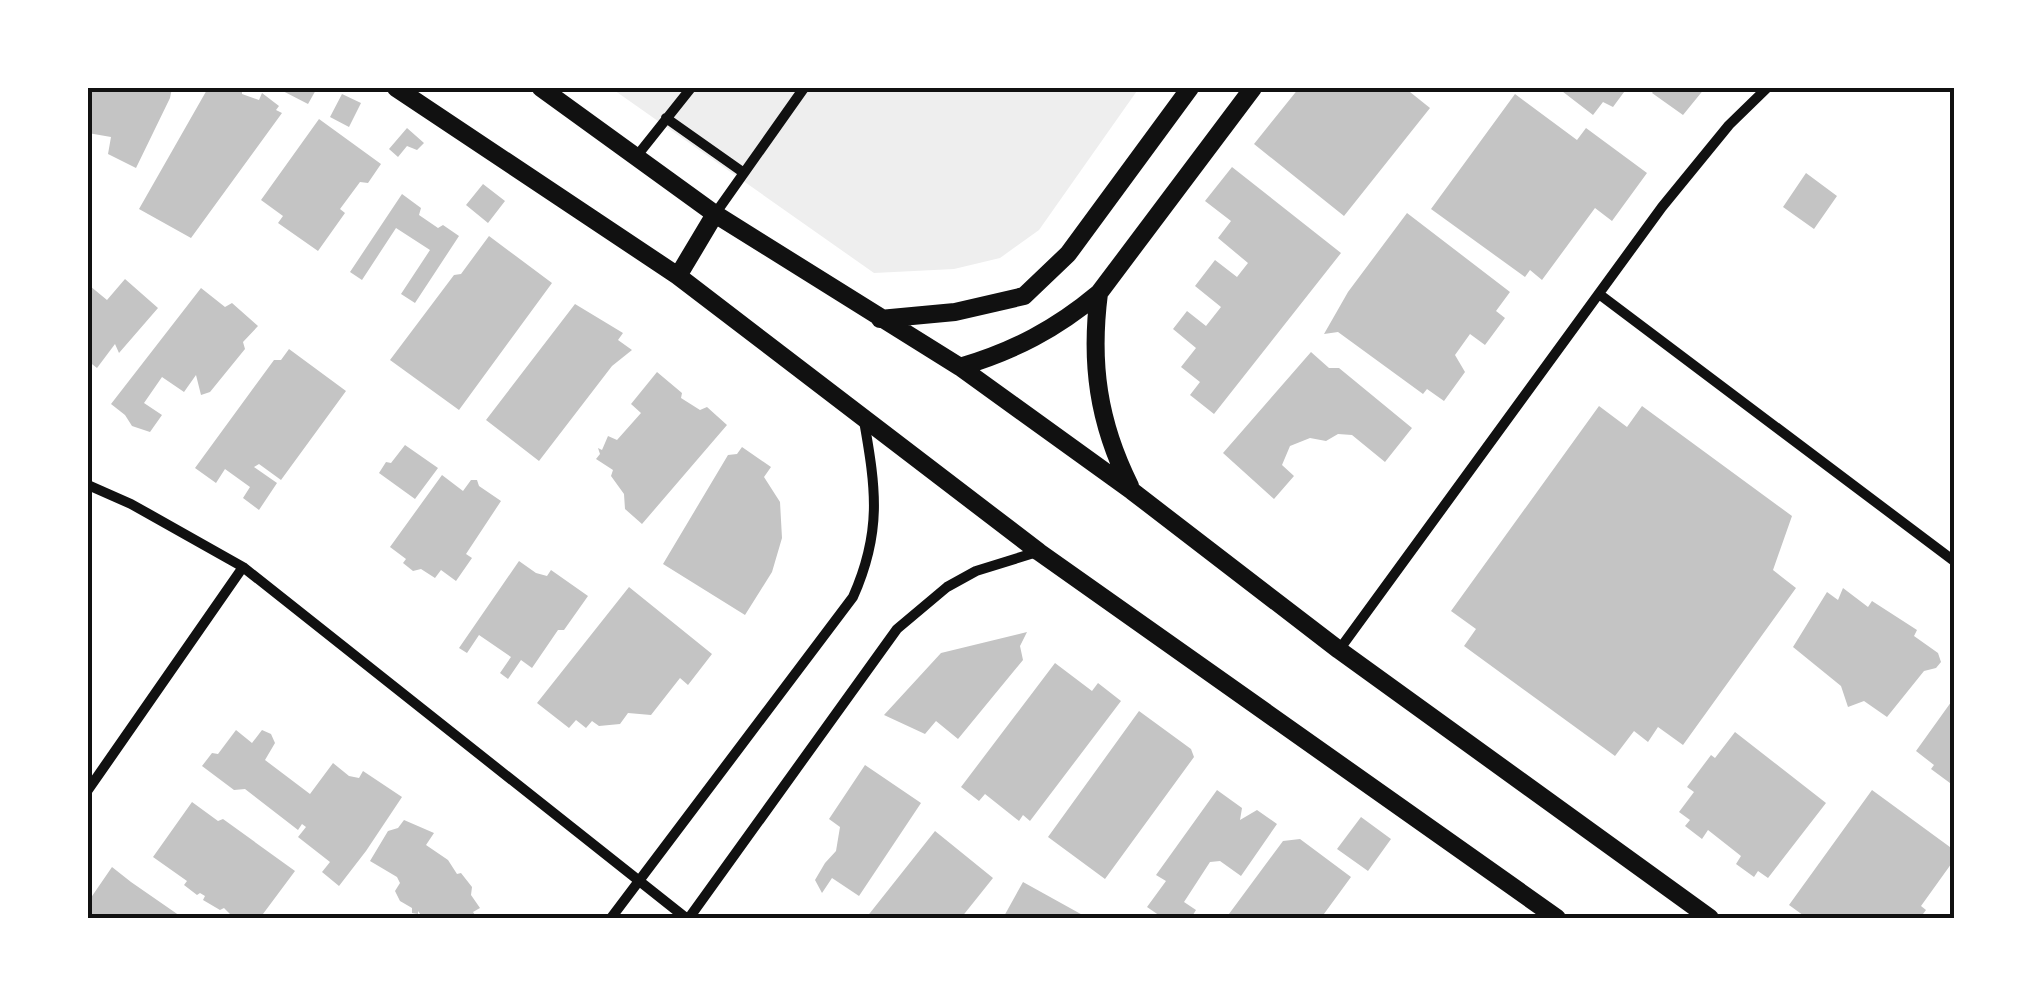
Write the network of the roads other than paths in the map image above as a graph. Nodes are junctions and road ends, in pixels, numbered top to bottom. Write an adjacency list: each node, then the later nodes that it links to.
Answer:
1 (396, 88): 12 (street)
2 (541, 88): 9 (street)
3 (691, 88): 8 (street)
4 (804, 88): 10 (street)
5 (1190, 88): 15 (street)
6 (1253, 88): 13 (street)
7 (1767, 88): 14 (street)
8 (666, 118): 9 (street); 10 (street)
9 (636, 158): 11 (street)
10 (744, 174): 11 (street)
11 (715, 214): 12 (street); 15 (street)
12 (678, 276): 17 (street)
13 (1098, 293): 16 (street); 19 (street)
14 (1599, 294): 21 (street); 23 (street)
15 (880, 319): 16 (street)
16 (960, 366): 19 (street)
17 (863, 416): 20 (street); 25 (street)
18 (88, 485): 22 (street)
19 (1132, 491): 23 (street)
20 (1040, 552): 27 (street); 28 (street)
21 (1954, 561)
22 (243, 567): 24 (street); 25 (street)
23 (1340, 650): 29 (street)
24 (88, 790)
25 (640, 882): 26 (street); 27 (street)
26 (611, 918)
27 (687, 918)
28 (1557, 918)
29 (1710, 918)

